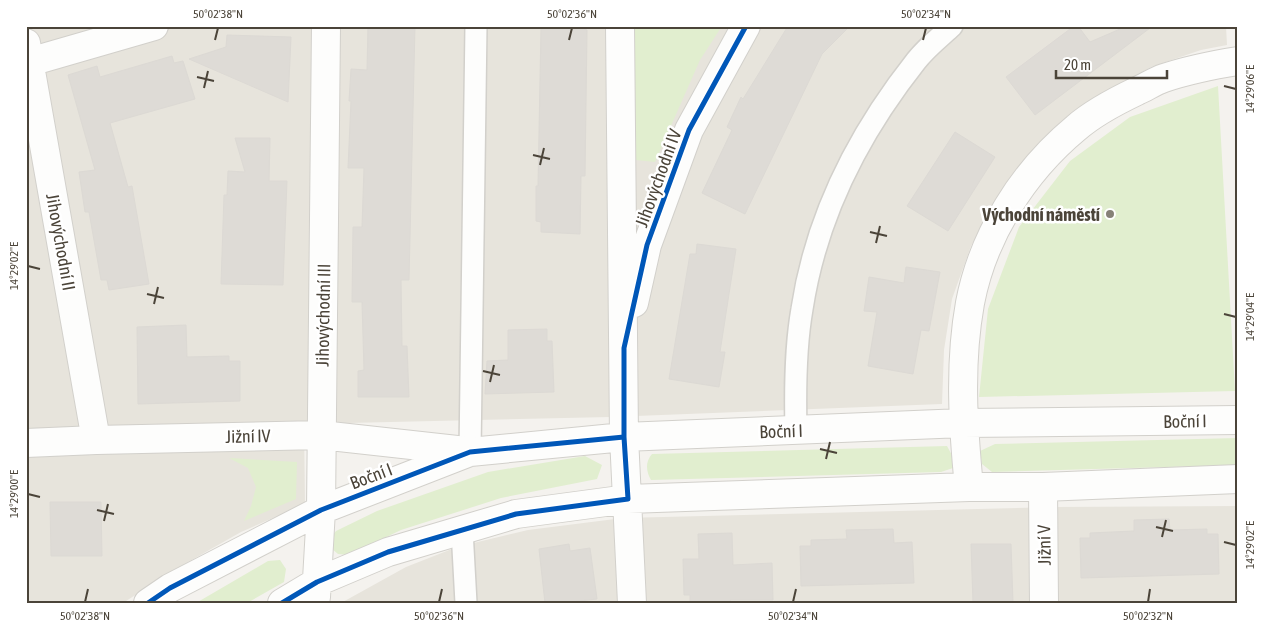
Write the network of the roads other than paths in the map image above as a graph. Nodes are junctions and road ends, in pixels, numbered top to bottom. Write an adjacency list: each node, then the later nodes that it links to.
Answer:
1 (326, 26): 13 (street, Jihovýchodní III)
2 (476, 26): 17 (lane)
3 (620, 26): 9 (street, Jihovýchodní IV)
4 (746, 26): 9 (street, Jihovýchodní IV)
5 (952, 26): 12 (lane)
6 (142, 28): 7 (street)
7 (27, 56): 15 (street, Jihovýchodní II)
8 (1238, 60): 11 (street)
9 (624, 348): 14 (street, Jihovýchodní IV)
10 (1238, 420): 11 (street, Boční I)
11 (963, 423): 12 (street, Boční I); 20 (street)
12 (796, 430): 14 (street, Boční I)
13 (321, 435): 15 (street, Jižní IV); 17 (street, Jižní IV); 22 (street, Jihovýchodní III)
14 (624, 437): 17 (street, Boční I); 21 (street, Jihovýchodní IV)
15 (96, 440): 16 (street, Jižní IV)
16 (26, 443)
17 (470, 452): 22 (street, Boční I)
18 (1238, 479): 19 (street)
19 (1043, 487): 20 (street); 29 (street, Jižní V)
20 (969, 488): 21 (street)
21 (628, 499): 23 (street); 28 (street, Jihovýchodní IV)
22 (321, 510): 24 (street, Jihovýchodní III); 25 (street, Boční I)
23 (462, 530): 24 (street); 27 (lane)
24 (316, 592): 26 (street)
25 (148, 603)
26 (282, 603)
27 (466, 603)
28 (632, 603)
29 (1044, 603)

